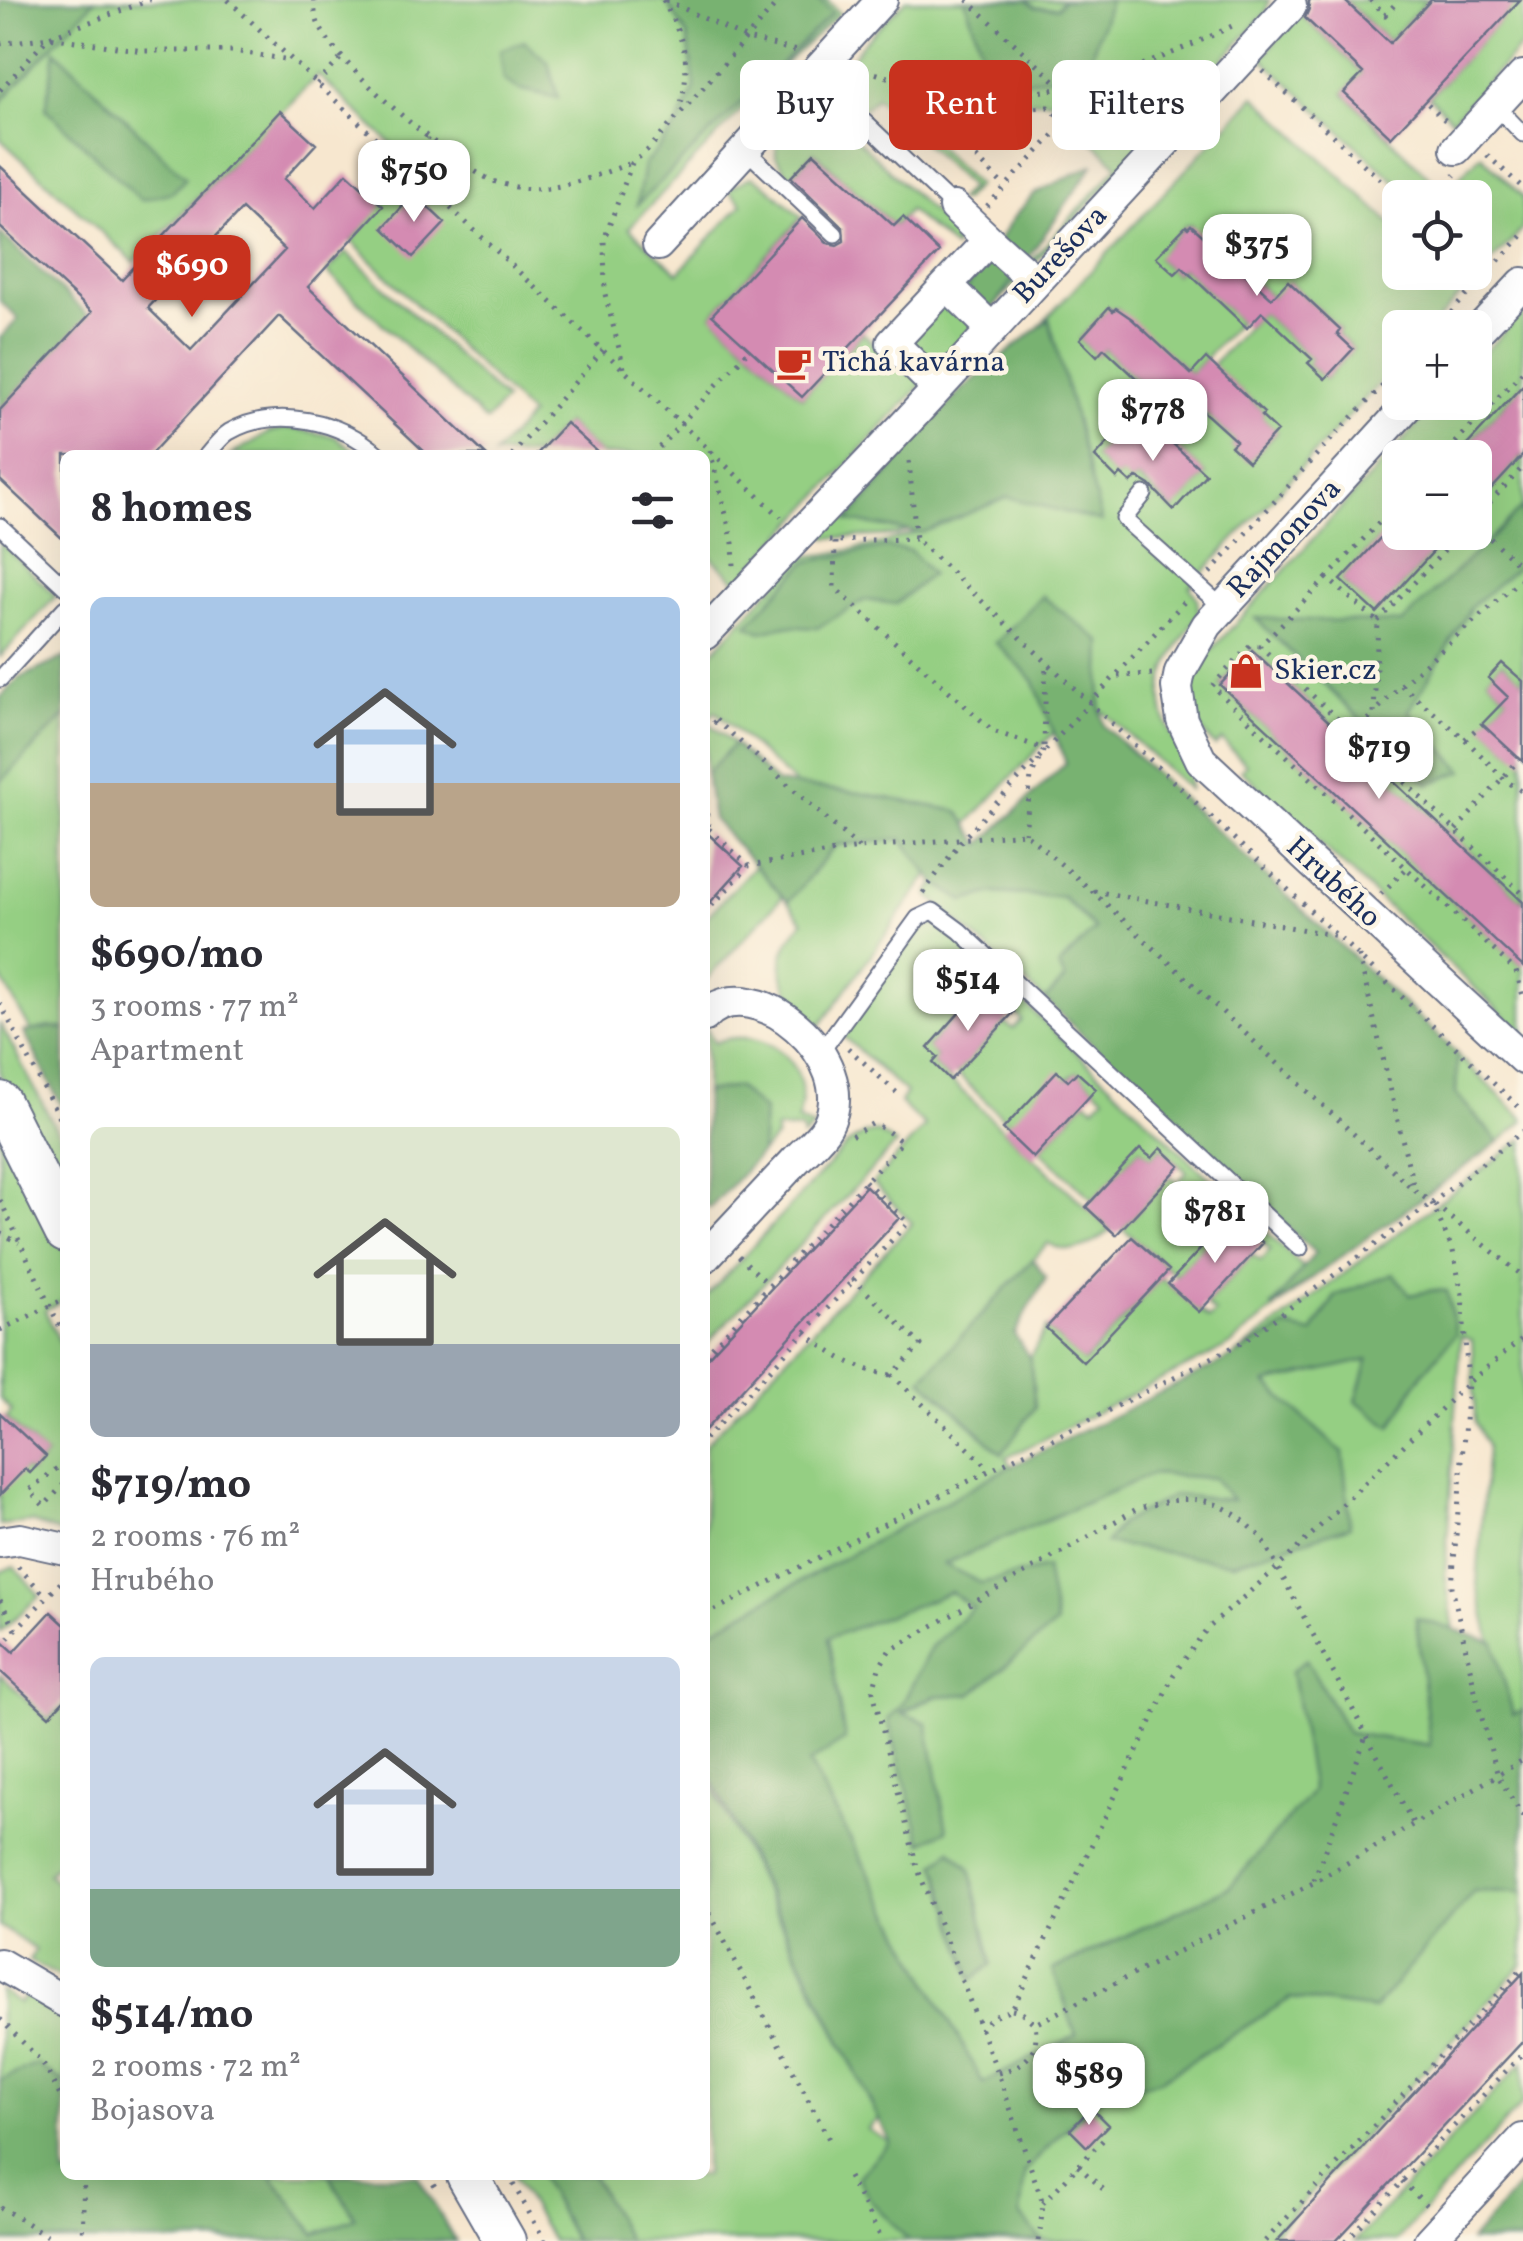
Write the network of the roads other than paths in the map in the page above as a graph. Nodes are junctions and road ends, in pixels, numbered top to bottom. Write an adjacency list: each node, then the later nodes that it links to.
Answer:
1 (882, 0): 3 (street)
2 (1290, 7): 13 (street, Burešova)
3 (830, 60)
4 (1523, 76): 5 (street)
5 (1496, 106): 7 (lane); 9 (street)
6 (869, 116): 10 (lane)
7 (1523, 134)
8 (746, 150): 11 (lane); 12 (street)
9 (1466, 156)
10 (971, 223): 13 (street); 15 (street)
11 (836, 234)
12 (658, 246)
13 (1036, 282): 17 (street, Burešova)
14 (1523, 283): 16 (street)
15 (947, 284): 17 (street); 18 (street)
16 (1492, 316)
17 (992, 328): 18 (street, Burešova)
18 (938, 388): 27 (street, Burešova)
19 (1394, 420): 25 (street, Rajmonova)
20 (211, 450): 21 (lane)
21 (374, 450)
22 (1144, 494): 25 (lane)
23 (0, 526): 24 (lane)
24 (60, 582)
25 (1222, 607): 29 (street, Rajmonova)
26 (60, 613): 28 (lane)
27 (710, 629)
28 (0, 679)
29 (1177, 686): 32 (street, Hrubého)
30 (710, 1011): 31 (street)
31 (827, 1044): 35 (lane); 36 (street)
32 (1520, 1050)
33 (0, 1102): 34 (street)
34 (60, 1222)
35 (1300, 1248)
36 (710, 1251)
37 (60, 1548): 38 (street)
38 (6, 1551)
39 (0, 1964): 40 (street)
40 (60, 2000)
41 (1523, 2139): 43 (street)
42 (470, 2180): 44 (street)
43 (1436, 2232)
44 (505, 2241)

